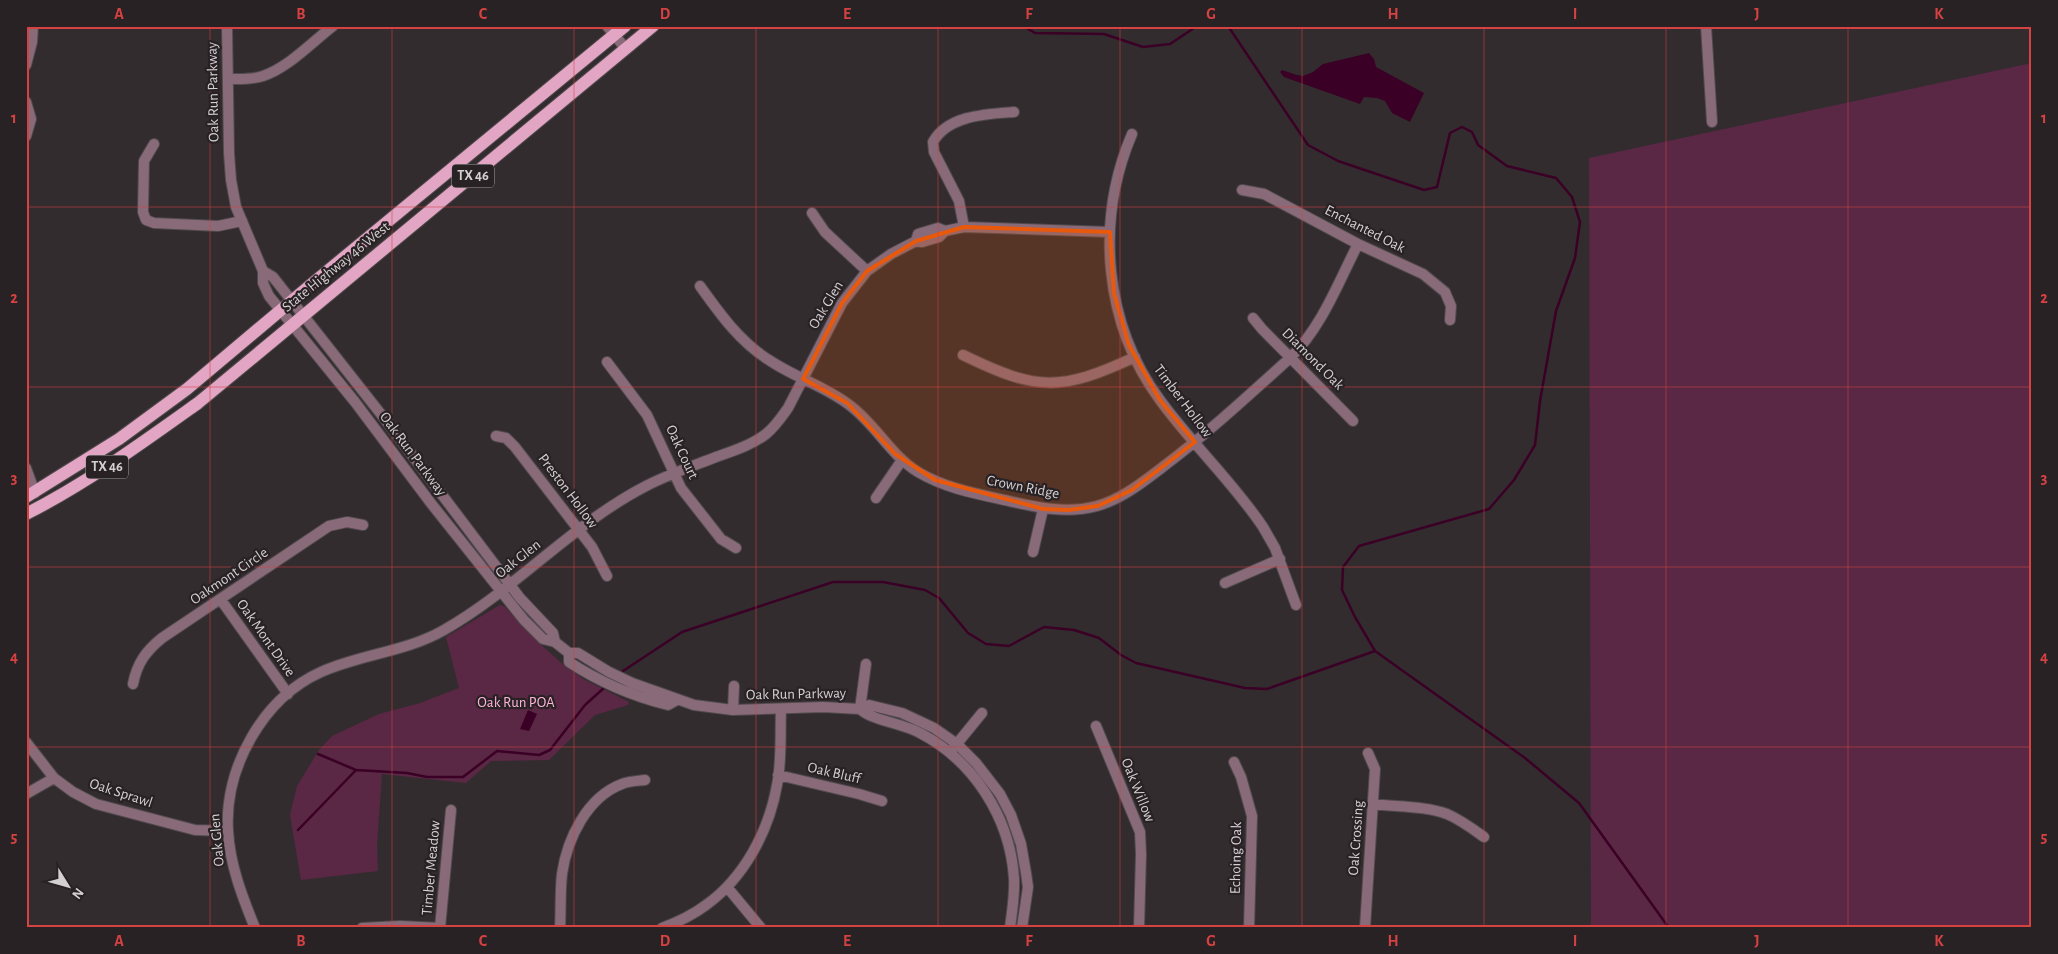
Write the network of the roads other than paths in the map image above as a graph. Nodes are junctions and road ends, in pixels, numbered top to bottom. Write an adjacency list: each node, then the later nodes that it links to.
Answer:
1 (33, 26): 9 (street)
2 (227, 26): 11 (street, Oak Run Parkway)
3 (333, 26): 11 (street)
4 (625, 26): 7 (main road, State Highway 46 West / TX 46)
5 (653, 26): 8 (main road, State Highway 46 West / TX 46)
6 (1706, 26): 14 (street)
7 (611, 31): 8 (street); 27 (main road, State Highway 46 West / TX 46)
8 (626, 49): 29 (main road, State Highway 46 West / TX 46)
9 (26, 57): 10 (street)
10 (26, 65)
11 (228, 79): 20 (street, Oak Run Parkway)
12 (26, 102): 16 (street)
13 (1014, 112): 21 (street)
14 (1712, 122)
15 (1132, 134): 22 (street, Timber Hollow)
16 (26, 136)
17 (154, 144): 20 (street)
18 (1242, 190): 23 (street, Enchanted Oak)
19 (812, 213): 25 (street)
20 (242, 221): 24 (street, Oak Run Parkway)
21 (964, 227): 22 (street, Oak Glen); 25 (street, Oak Glen)
22 (1110, 232): 34 (street, Timber Hollow)
23 (1358, 244): 31 (street, Enchanted Oak); 35 (street, Crown Ridge)
24 (263, 271): 27 (street, Oak Run Parkway); 28 (street, Oak Run Parkway)
25 (868, 271): 37 (street, Oak Glen)
26 (700, 286): 37 (street, Crown Ridge)
27 (291, 302): 28 (main road, State Highway 46 West / TX 46); 29 (street, Oak Run Parkway)
28 (281, 311): 32 (street, Oak Run Parkway); 40 (main road, State Highway 46 West / TX 46)
29 (303, 316): 32 (main road, State Highway 46 West / TX 46); 58 (street, Oak Run Parkway)
30 (1253, 318): 35 (street, Diamond Oak)
31 (1450, 320)
32 (292, 325): 48 (main road, State Highway 46 West / TX 46); 58 (street, Oak Run Parkway)
33 (964, 355): 34 (street)
34 (1135, 358): 41 (street, Timber Hollow)
35 (1290, 358): 38 (street, Diamond Oak); 41 (street, Crown Ridge)
36 (607, 362): 44 (street, Oak Court)
37 (803, 379): 42 (street, Crown Ridge); 44 (street, Oak Glen)
38 (1353, 421)
39 (496, 436): 52 (street, Preston Hollow)
40 (119, 439): 45 (main road, State Highway 46 West / TX 46); 48 (main road)
41 (1195, 442): 49 (street, Crown Ridge); 55 (street, Timber Hollow)
42 (902, 460): 46 (street); 49 (street, Crown Ridge)
43 (26, 468): 45 (street)
44 (674, 473): 52 (street, Oak Glen); 53 (street, Oak Court)
45 (30, 495): 47 (main road)
46 (876, 498)
47 (26, 506)
48 (41, 506): 50 (main road, State Highway 46 West / TX 46)
49 (1043, 509): 54 (street)
50 (26, 514)
51 (362, 525): 59 (street, Oakmont Circle)
52 (579, 530): 56 (street, Preston Hollow); 58 (street, Oak Glen)
53 (736, 548)
54 (1033, 552)
55 (1280, 559): 57 (street); 60 (street, Timber Hollow)
56 (607, 576)
57 (1225, 583)
58 (505, 587): 61 (street, Oak Run Parkway); 65 (street, Oak Glen)
59 (221, 600): 63 (street, Oakmont Circle); 65 (street, Oak Mont Drive)
60 (1296, 605)
61 (569, 653): 66 (street, Oak Run Parkway); 66 (street, Oak Run Parkway)
62 (866, 664): 68 (street)
63 (133, 684)
64 (734, 686): 69 (street, Oak Run Parkway)
65 (288, 694): 84 (street, Oak Glen)
66 (678, 700): 69 (street, Oak Run Parkway)
67 (782, 708): 68 (street, Oak Run Parkway); 69 (street, Oak Run Parkway); 77 (street)
68 (860, 709): 73 (street, Oak Run Parkway); 74 (street, Oak Run Parkway)
69 (733, 710)
70 (982, 714): 73 (street)
71 (1096, 726): 95 (street, Oak Willow)
72 (26, 742): 78 (street, Oak Sprawl)
73 (957, 744): 74 (street); 94 (street, Oak Run Parkway)
74 (949, 753): 93 (street, Oak Run Parkway)
75 (1368, 753): 82 (street, Oak Crossing)
76 (1234, 762): 96 (street, Echoing Oak)
77 (778, 775): 81 (street, Oak Bluff); 86 (street)
78 (54, 778): 80 (street); 84 (street, Oak Sprawl)
79 (644, 780): 90 (street)
80 (26, 794)
81 (882, 801)
82 (1373, 804): 85 (street); 97 (street, Oak Crossing)
83 (451, 810): 89 (street, Timber Meadow)
84 (228, 831): 87 (street, Oak Glen)
85 (1484, 837)
86 (727, 887): 91 (street); 92 (street)
87 (255, 928)
88 (362, 928): 89 (street)
89 (441, 928)
90 (560, 928)
91 (662, 928)
92 (761, 928)
93 (1010, 928)
94 (1022, 928)
95 (1139, 928)
96 (1249, 928)
97 (1365, 928)

